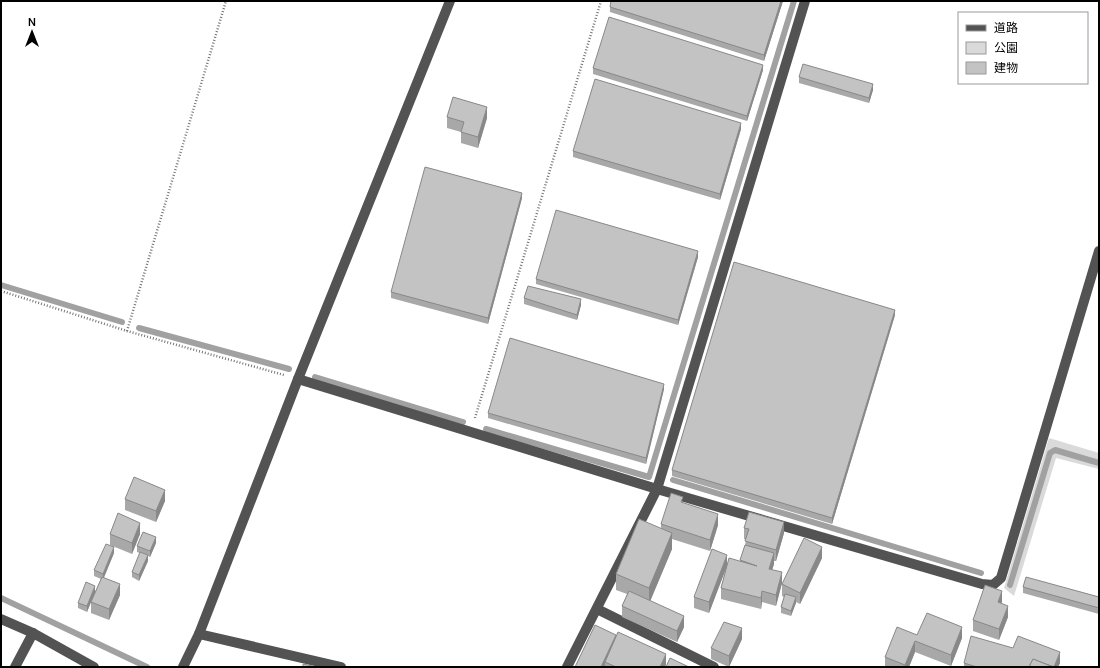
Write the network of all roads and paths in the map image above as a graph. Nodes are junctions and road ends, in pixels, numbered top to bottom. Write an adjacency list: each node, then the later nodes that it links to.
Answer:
1 (226, 1): 7 (path)
2 (450, 1): 8 (street)
3 (601, 1): 9 (path)
4 (805, 1): 10 (street)
5 (1099, 251): 10 (street)
6 (1, 291): 7 (path)
7 (127, 331): 8 (path)
8 (298, 379): 9 (street); 14 (street)
9 (471, 432): 10 (street)
10 (657, 488): 11 (street)
11 (597, 609): 19 (street); 20 (street)
12 (1, 619): 13 (street)
13 (33, 634): 16 (street); 17 (street)
14 (199, 634): 15 (street); 18 (street)
15 (185, 664)
16 (15, 667)
17 (94, 667)
18 (341, 667)
19 (567, 667)
20 (714, 667)

